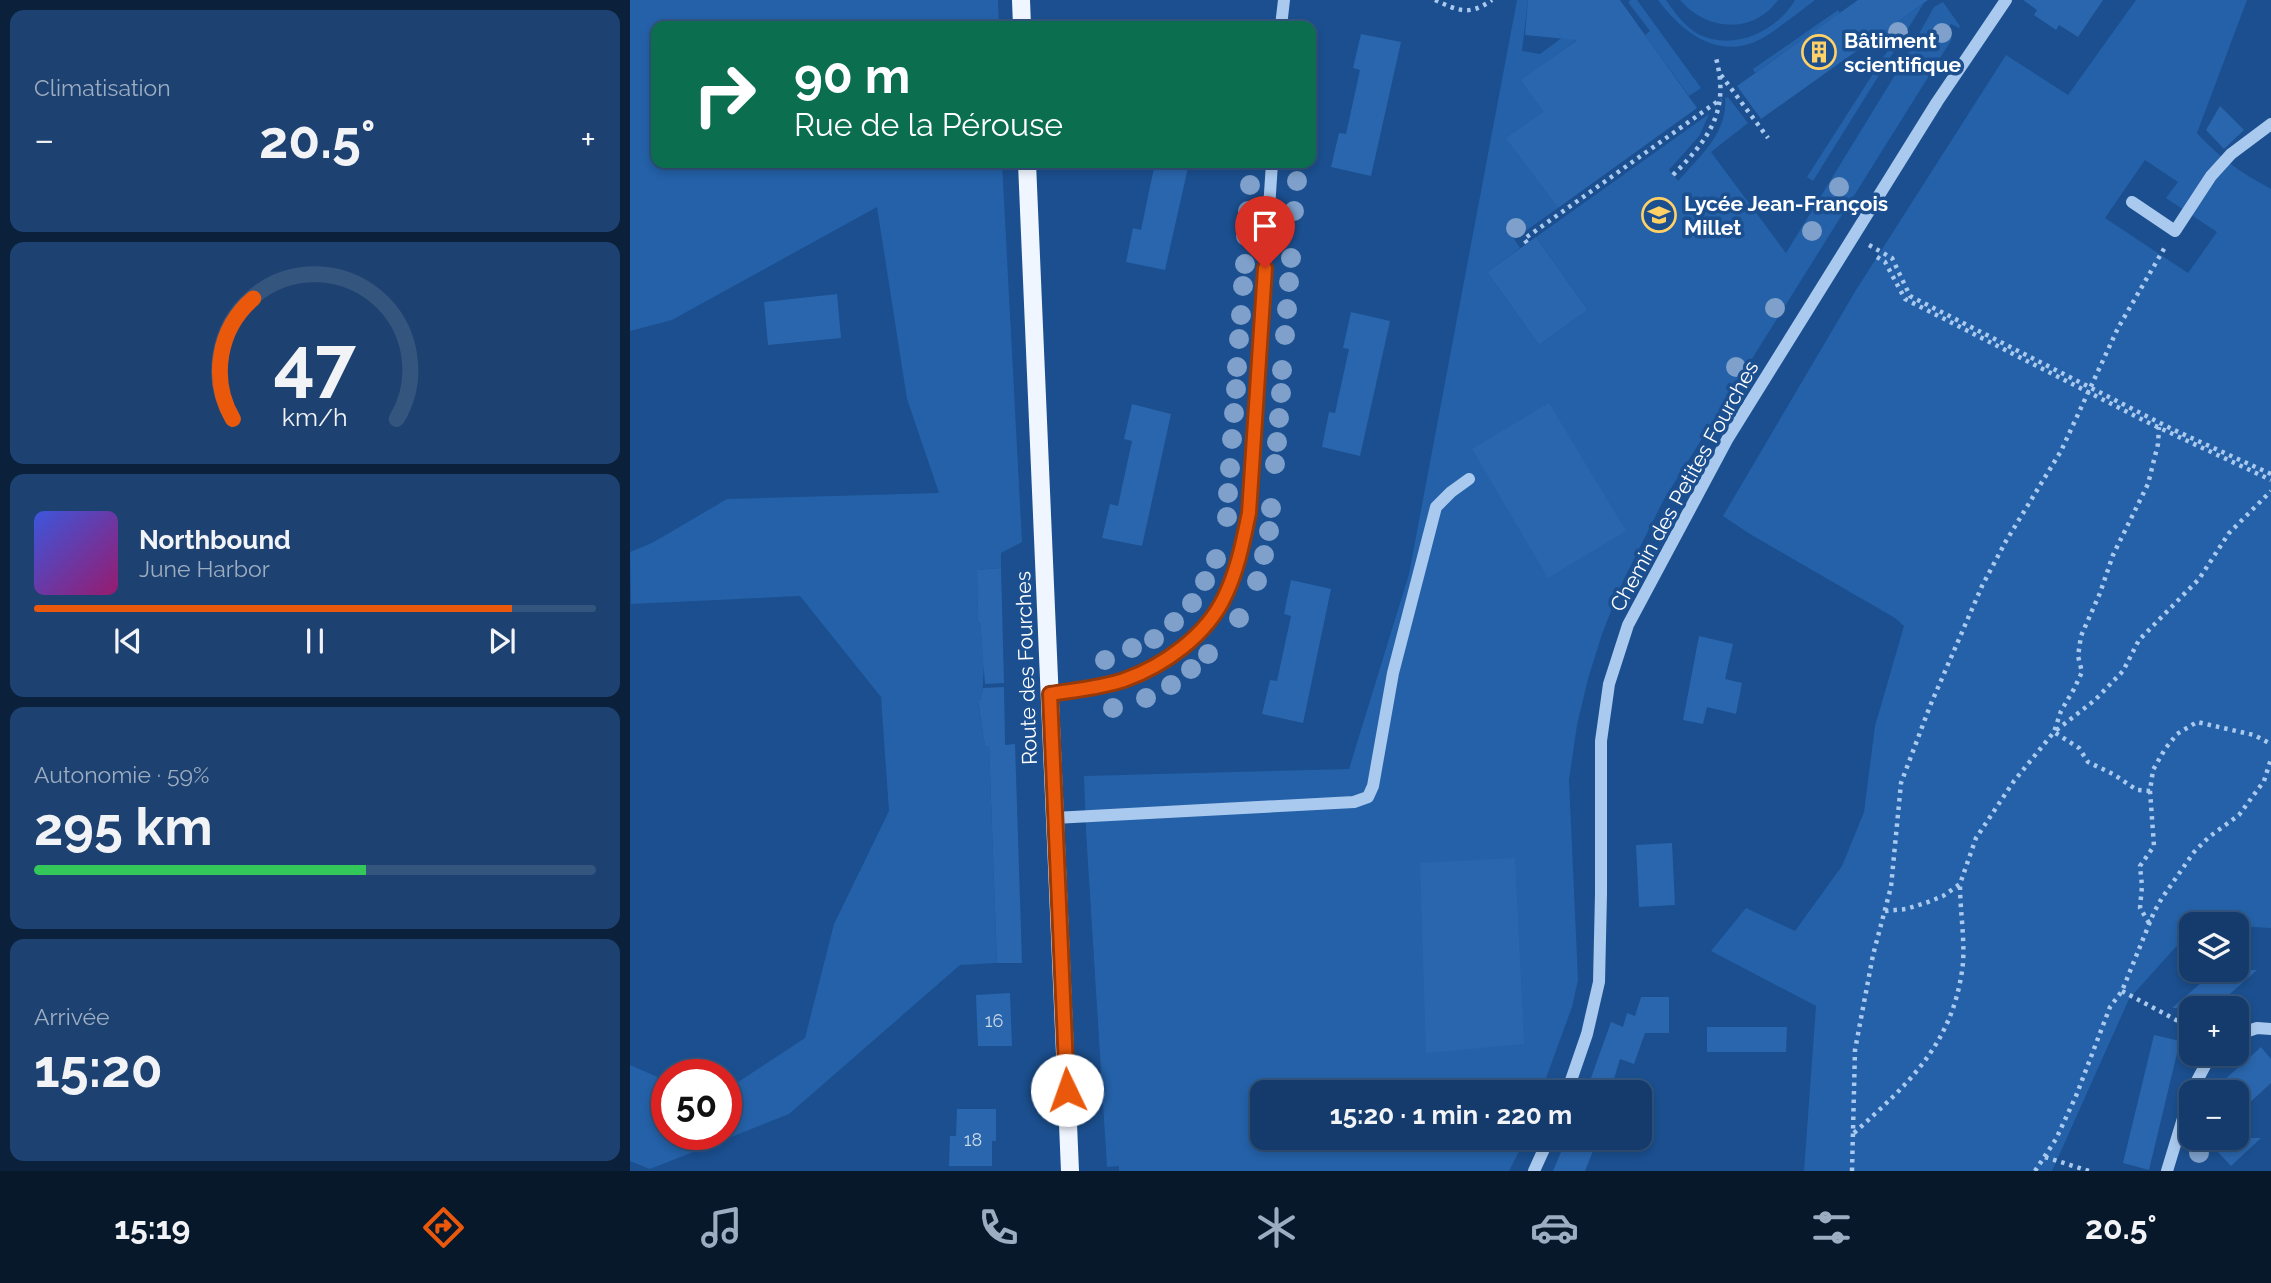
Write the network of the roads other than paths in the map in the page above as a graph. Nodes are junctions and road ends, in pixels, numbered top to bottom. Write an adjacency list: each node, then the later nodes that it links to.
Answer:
1 (1021, 0): 4 (main road)
2 (1284, 0): 5 (street)
3 (2006, 0): 15 (street, Chemin des Petites Fourches)
4 (1022, 21)
5 (1282, 21)
6 (2271, 124): 9 (street)
7 (1027, 168): 11 (main road, Route des Fourches)
8 (1272, 168): 11 (street)
9 (2132, 202)
10 (1469, 479): 12 (street)
11 (1050, 694): 12 (main road, Route des Fourches)
12 (1054, 818): 18 (main road, Route des Fourches)
13 (2271, 1029): 14 (street)
14 (2249, 1031)
15 (1571, 1080)
16 (2179, 1132): 20 (street)
17 (1544, 1150): 19 (street)
18 (1070, 1171)
19 (1534, 1171)
20 (2167, 1171)

